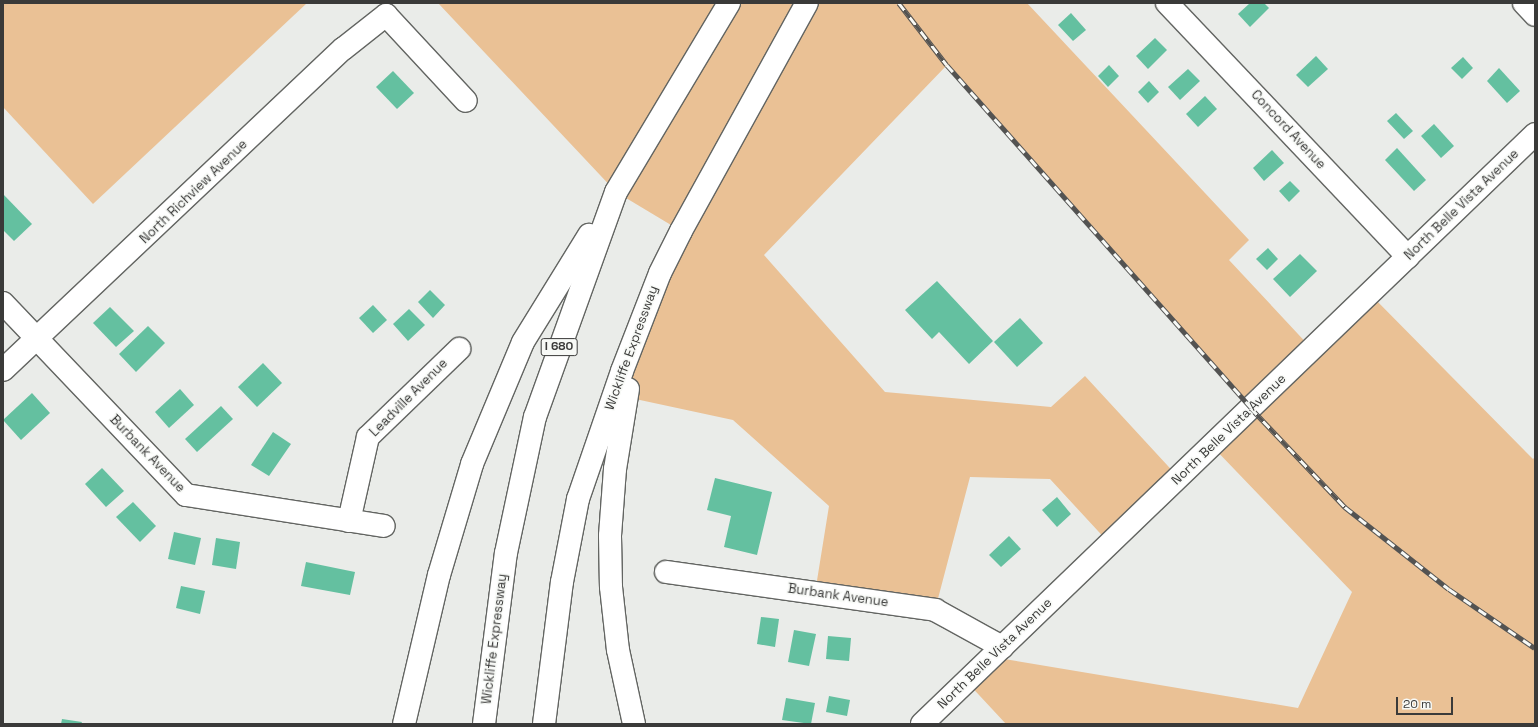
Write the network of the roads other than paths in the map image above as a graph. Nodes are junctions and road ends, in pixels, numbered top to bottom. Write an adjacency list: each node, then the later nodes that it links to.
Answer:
1 (729, 3): 8 (main road, Wickliffe Expressway / I 680)
2 (1167, 3): 9 (main road, Concord Avenue)
3 (1524, 3): 5 (main road)
4 (806, 5): 11 (main road, Wickliffe Expressway)
5 (1535, 15)
6 (466, 101): 12 (main road, North Richview Avenue)
7 (1535, 134): 9 (main road, North Belle Vista Avenue)
8 (616, 192): 19 (main road); 20 (main road, Wickliffe Expressway / I 680)
9 (1408, 257): 18 (main road, North Belle Vista Avenue)
10 (3, 303): 12 (main road, Burbank Avenue)
11 (636, 334): 21 (main road, Wickliffe Expressway); 22 (main road)
12 (36, 339): 14 (main road, North Richview Avenue); 15 (main road, Burbank Avenue)
13 (458, 349): 15 (main road, Leadville Avenue)
14 (3, 370)
15 (349, 521): 16 (main road, Burbank Avenue)
16 (384, 526)
17 (666, 572): 18 (main road, Burbank Avenue)
18 (1002, 647): 23 (main road, North Belle Vista Avenue)
19 (404, 724)
20 (484, 724)
21 (544, 724)
22 (634, 724)
23 (922, 724)

